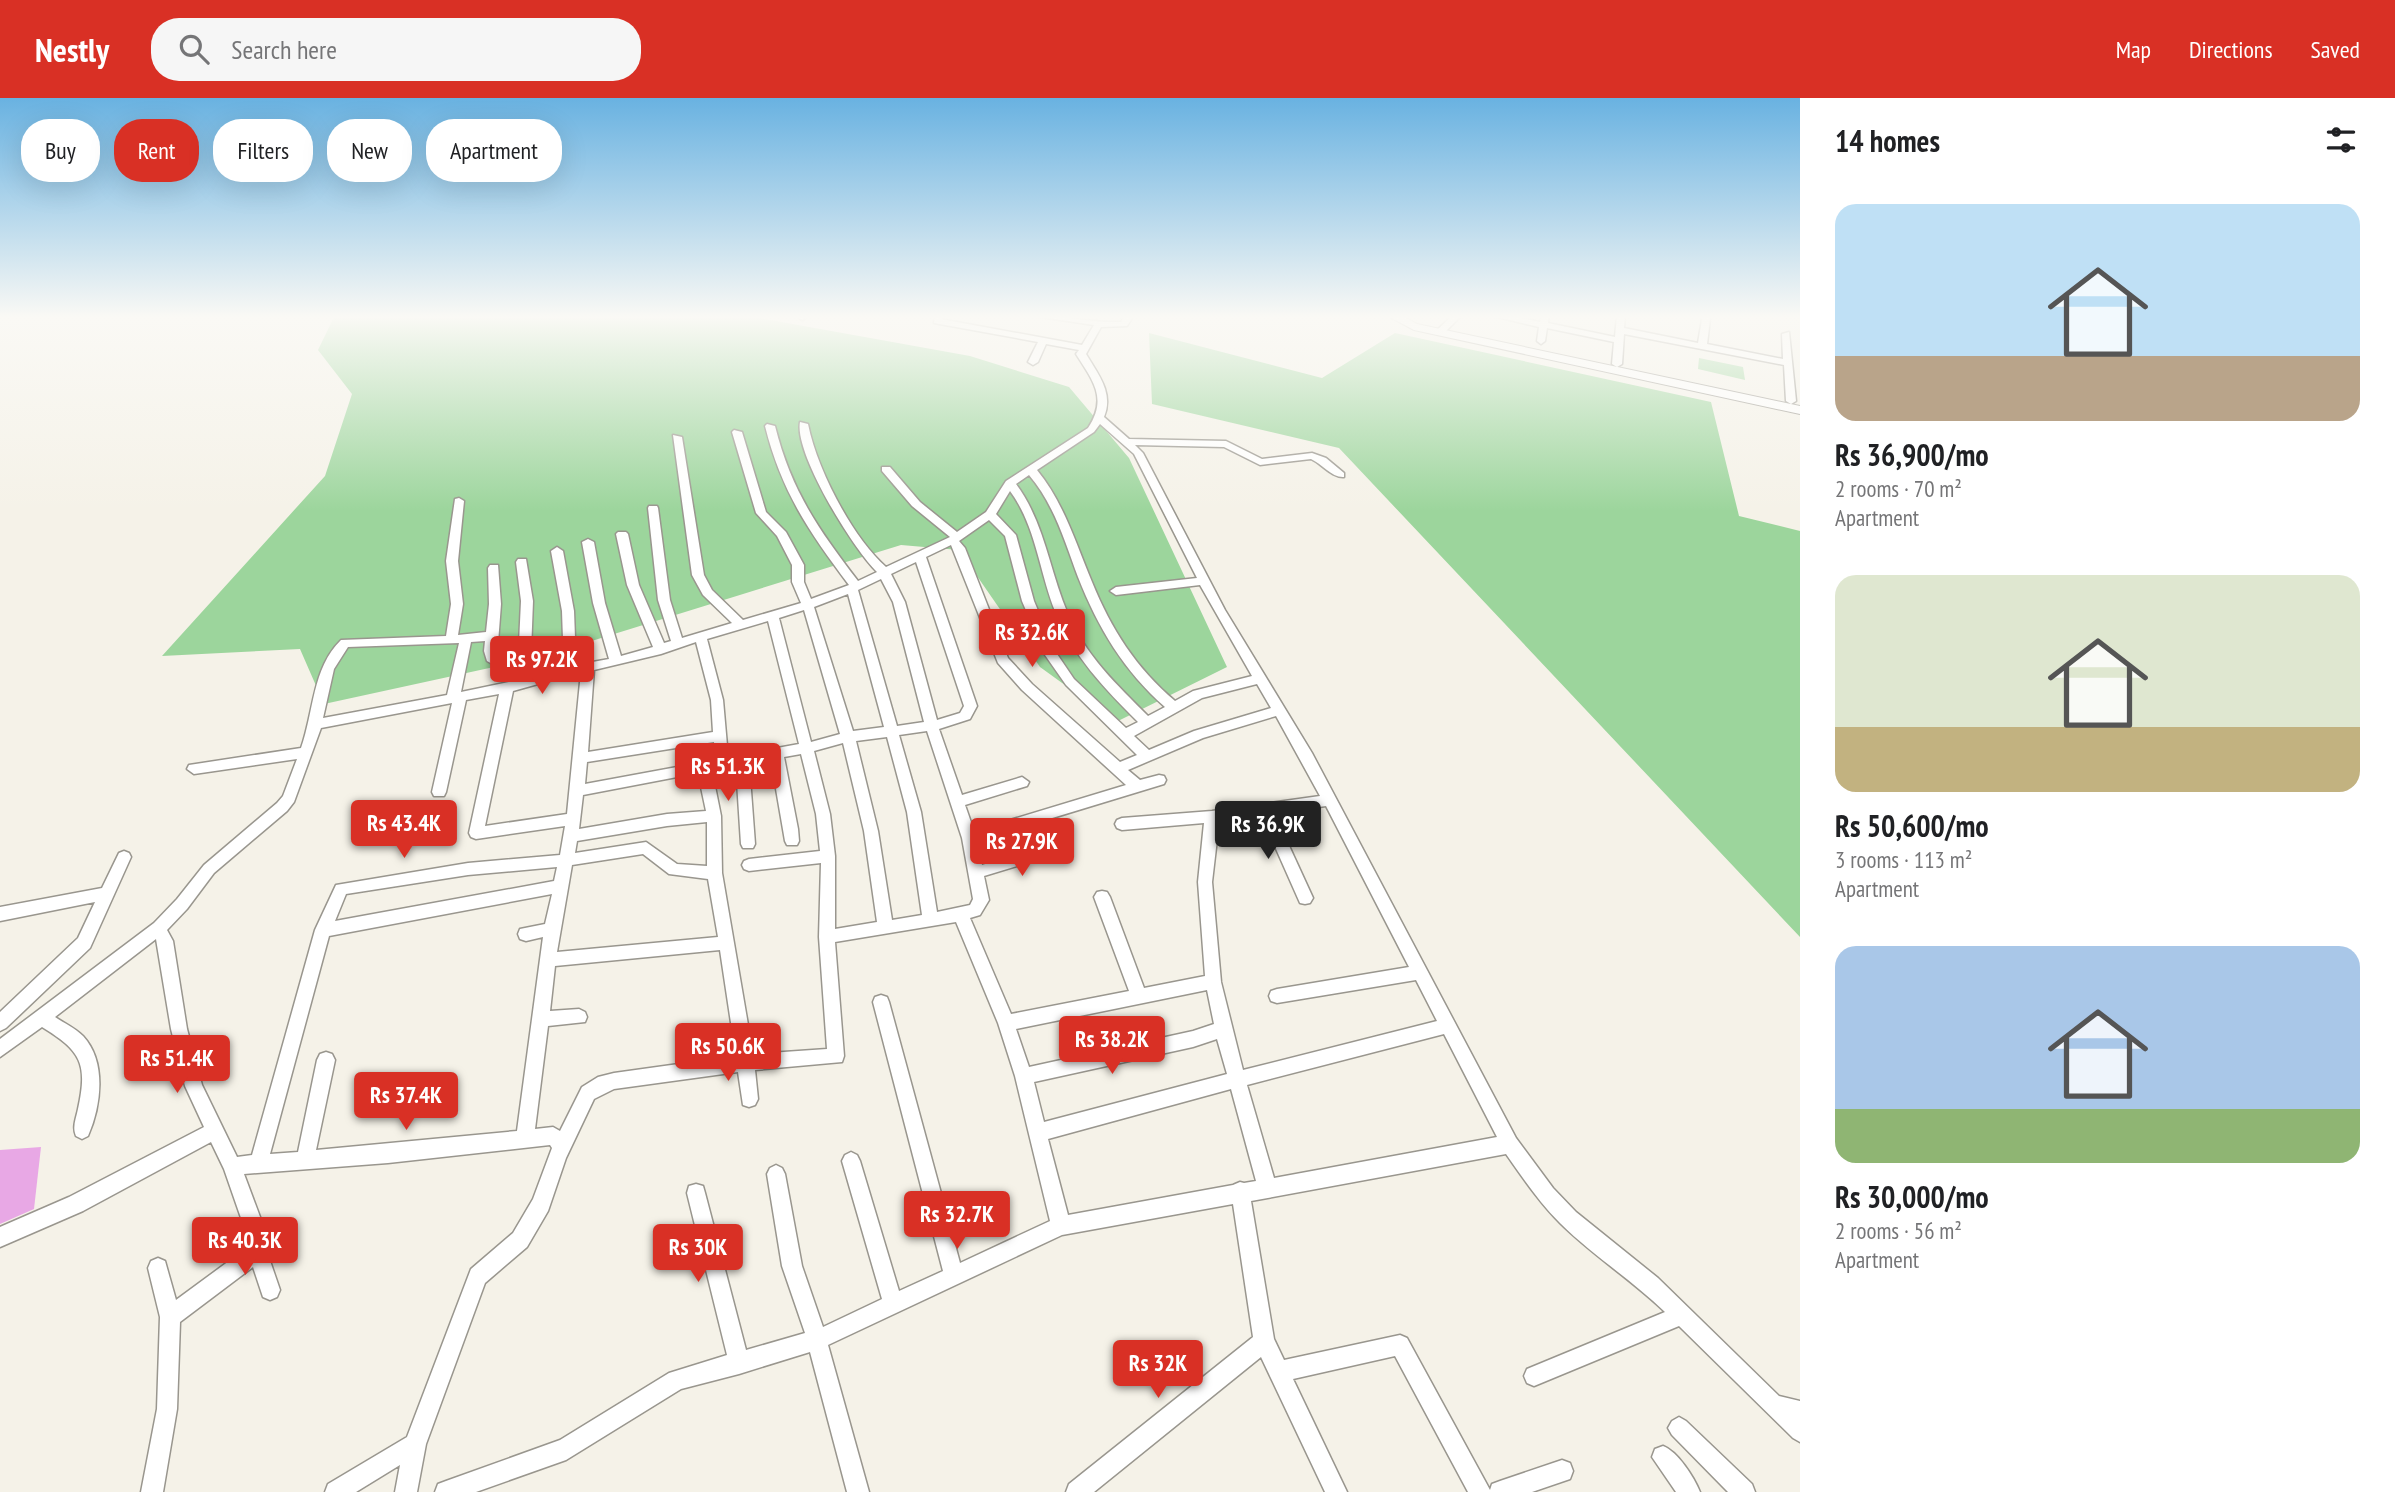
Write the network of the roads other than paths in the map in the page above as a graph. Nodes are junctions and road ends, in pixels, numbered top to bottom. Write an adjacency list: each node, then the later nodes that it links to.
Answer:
1 (1097, 380): 7 (street)
2 (1666, 380): 6 (main road)
3 (1692, 380): 5 (main road)
4 (1795, 380): 5 (street)
5 (1795, 402)
6 (1800, 410)
7 (1100, 418): 12 (street); 14 (street)
8 (803, 424): 27 (street)
9 (770, 426): 29 (street)
10 (737, 432): 31 (street)
11 (677, 437): 33 (street)
12 (1129, 442): 15 (street); 28 (street)
13 (886, 469): 21 (street)
14 (1030, 469): 16 (street); 47 (street)
15 (1340, 475)
16 (1010, 483): 19 (street); 49 (street)
17 (458, 501): 37 (street)
18 (653, 508): 38 (street)
19 (990, 514): 21 (street); 53 (street)
20 (622, 534): 39 (street)
21 (955, 539): 24 (street); 65 (street)
22 (588, 542): 40 (street)
23 (557, 551): 42 (street)
24 (920, 558): 27 (street); 51 (street)
25 (522, 562): 43 (street)
26 (494, 568): 34 (street)
27 (884, 572): 29 (street); 51 (street)
28 (1205, 582): 30 (street); 44 (street)
29 (854, 587): 31 (street); 52 (street)
30 (1116, 591)
31 (808, 605): 32 (street); 55 (street)
32 (773, 616): 33 (street); 56 (street)
33 (742, 626): 35 (street)
34 (491, 636): 36 (street); 43 (street)
35 (701, 638): 38 (street); 54 (street)
36 (466, 639): 37 (street); 46 (street)
37 (451, 640): 50 (street)
38 (678, 645): 39 (street)
39 (661, 650): 40 (street)
40 (616, 662): 41 (street)
41 (588, 667): 42 (street); 60 (street)
42 (570, 670): 43 (street)
43 (524, 676): 45 (street)
44 (1261, 678): 47 (street); 48 (street)
45 (507, 688): 46 (street); 76 (street)
46 (457, 698): 50 (street); 70 (street)
47 (1173, 706): 49 (street)
48 (1281, 710): 59 (street); 71 (street)
49 (1146, 722): 53 (street)
50 (316, 724): 57 (street)
51 (932, 726): 52 (street); 72 (street)
52 (889, 731): 55 (street); 95 (street)
53 (1125, 735): 59 (street)
54 (719, 736): 60 (street); 62 (street)
55 (848, 737): 56 (street); 96 (street)
56 (806, 748): 58 (street); 83 (street)
57 (306, 752): 64 (street); 97 (street)
58 (777, 754): 61 (street); 80 (street)
59 (1145, 755): 65 (street)
60 (581, 758): 69 (street)
61 (742, 760): 62 (street); 81 (street)
62 (722, 764): 63 (street)
63 (704, 767): 69 (street); 74 (street)
64 (194, 769)
65 (1118, 769): 68 (street)
66 (1158, 780): 68 (street)
67 (1022, 782): 72 (street)
68 (1138, 787): 79 (street)
69 (575, 791): 76 (street)
70 (439, 792)
71 (1328, 800): 73 (street); 104 (street)
72 (958, 802): 79 (street)
73 (1265, 810): 75 (street); 92 (street)
74 (714, 816): 78 (street); 87 (street)
75 (1212, 817): 77 (street); 105 (street)
76 (573, 818): 78 (street)
77 (1122, 824)
78 (571, 836): 85 (street)
79 (969, 838): 88 (street)
80 (792, 841)
81 (748, 844)
82 (1058, 848): 88 (street)
83 (828, 856): 86 (street); 101 (street)
84 (124, 857): 90 (street)
85 (566, 860): 87 (street); 89 (street); 99 (street)
86 (749, 865)
87 (715, 873): 102 (street)
88 (975, 873): 94 (street)
89 (562, 887): 98 (street); 99 (street)
90 (106, 894): 93 (street); 112 (street)
91 (1102, 897): 106 (street)
92 (1304, 898)
93 (0, 914)
94 (961, 915): 95 (street); 113 (street)
95 (930, 919): 96 (street)
96 (885, 926): 101 (street)
97 (159, 928): 110 (street); 123 (street)
98 (552, 929): 100 (street); 103 (street)
99 (323, 930): 130 (street)
100 (526, 934)
101 (827, 937): 118 (street)
102 (724, 943): 103 (street); 118 (street)
103 (549, 960): 111 (street)
104 (1418, 973): 107 (street); 114 (street)
105 (1213, 982): 106 (street); 115 (street)
106 (1139, 996): 113 (street)
107 (1277, 996)
108 (881, 1002): 140 (street)
109 (579, 1017): 111 (street)
110 (42, 1018): 116 (street); 122 (street)
111 (542, 1019): 125 (street)
112 (0, 1023)
113 (1006, 1023): 119 (street)
114 (1447, 1026): 120 (street); 126 (street)
115 (1223, 1029): 119 (street); 120 (street)
116 (1, 1046)
117 (326, 1060): 128 (street)
118 (746, 1063): 121 (street); 127 (street)
119 (1024, 1076): 124 (street)
120 (1236, 1077): 124 (street); 133 (street)
121 (749, 1099)
122 (82, 1130)
123 (215, 1131): 131 (street); 137 (street)
124 (1038, 1133): 136 (street)
125 (524, 1139): 127 (street); 128 (street)
126 (1510, 1143): 133 (street); 143 (street)
127 (562, 1145): 154 (street)
128 (305, 1160): 130 (street)
129 (851, 1161): 142 (street)
130 (258, 1165): 131 (street)
131 (232, 1166): 138 (street)
132 (776, 1174): 145 (street)
133 (1267, 1186): 134 (street)
134 (1240, 1191): 136 (street); 146 (street)
135 (696, 1193): 147 (street)
136 (1060, 1226): 140 (street)
137 (0, 1237)
138 (257, 1252): 141 (street); 144 (street)
139 (158, 1268): 144 (street)
140 (954, 1275): 142 (street)
141 (270, 1290)
142 (893, 1304): 145 (street)
143 (1682, 1315): 149 (street); 150 (street)
144 (170, 1317): 158 (street)
145 (817, 1340): 147 (street); 162 (street)
146 (1264, 1341): 148 (street); 157 (street)
147 (739, 1364): 161 (street)
148 (1278, 1372): 163 (street); 164 (street)
149 (1534, 1376)
150 (1775, 1406): 151 (street); 153 (street)
151 (1800, 1411)
152 (1679, 1428): 167 (street)
153 (1800, 1432)
154 (415, 1444): 159 (street); 160 (street)
155 (1663, 1457): 166 (street)
156 (1562, 1471): 165 (street)
157 (1085, 1490)
158 (152, 1492)
159 (336, 1492)
160 (407, 1492)
161 (446, 1492)
162 (858, 1492)
163 (1336, 1492)
164 (1480, 1492)
165 (1500, 1492)
166 (1689, 1492)
167 (1744, 1492)

